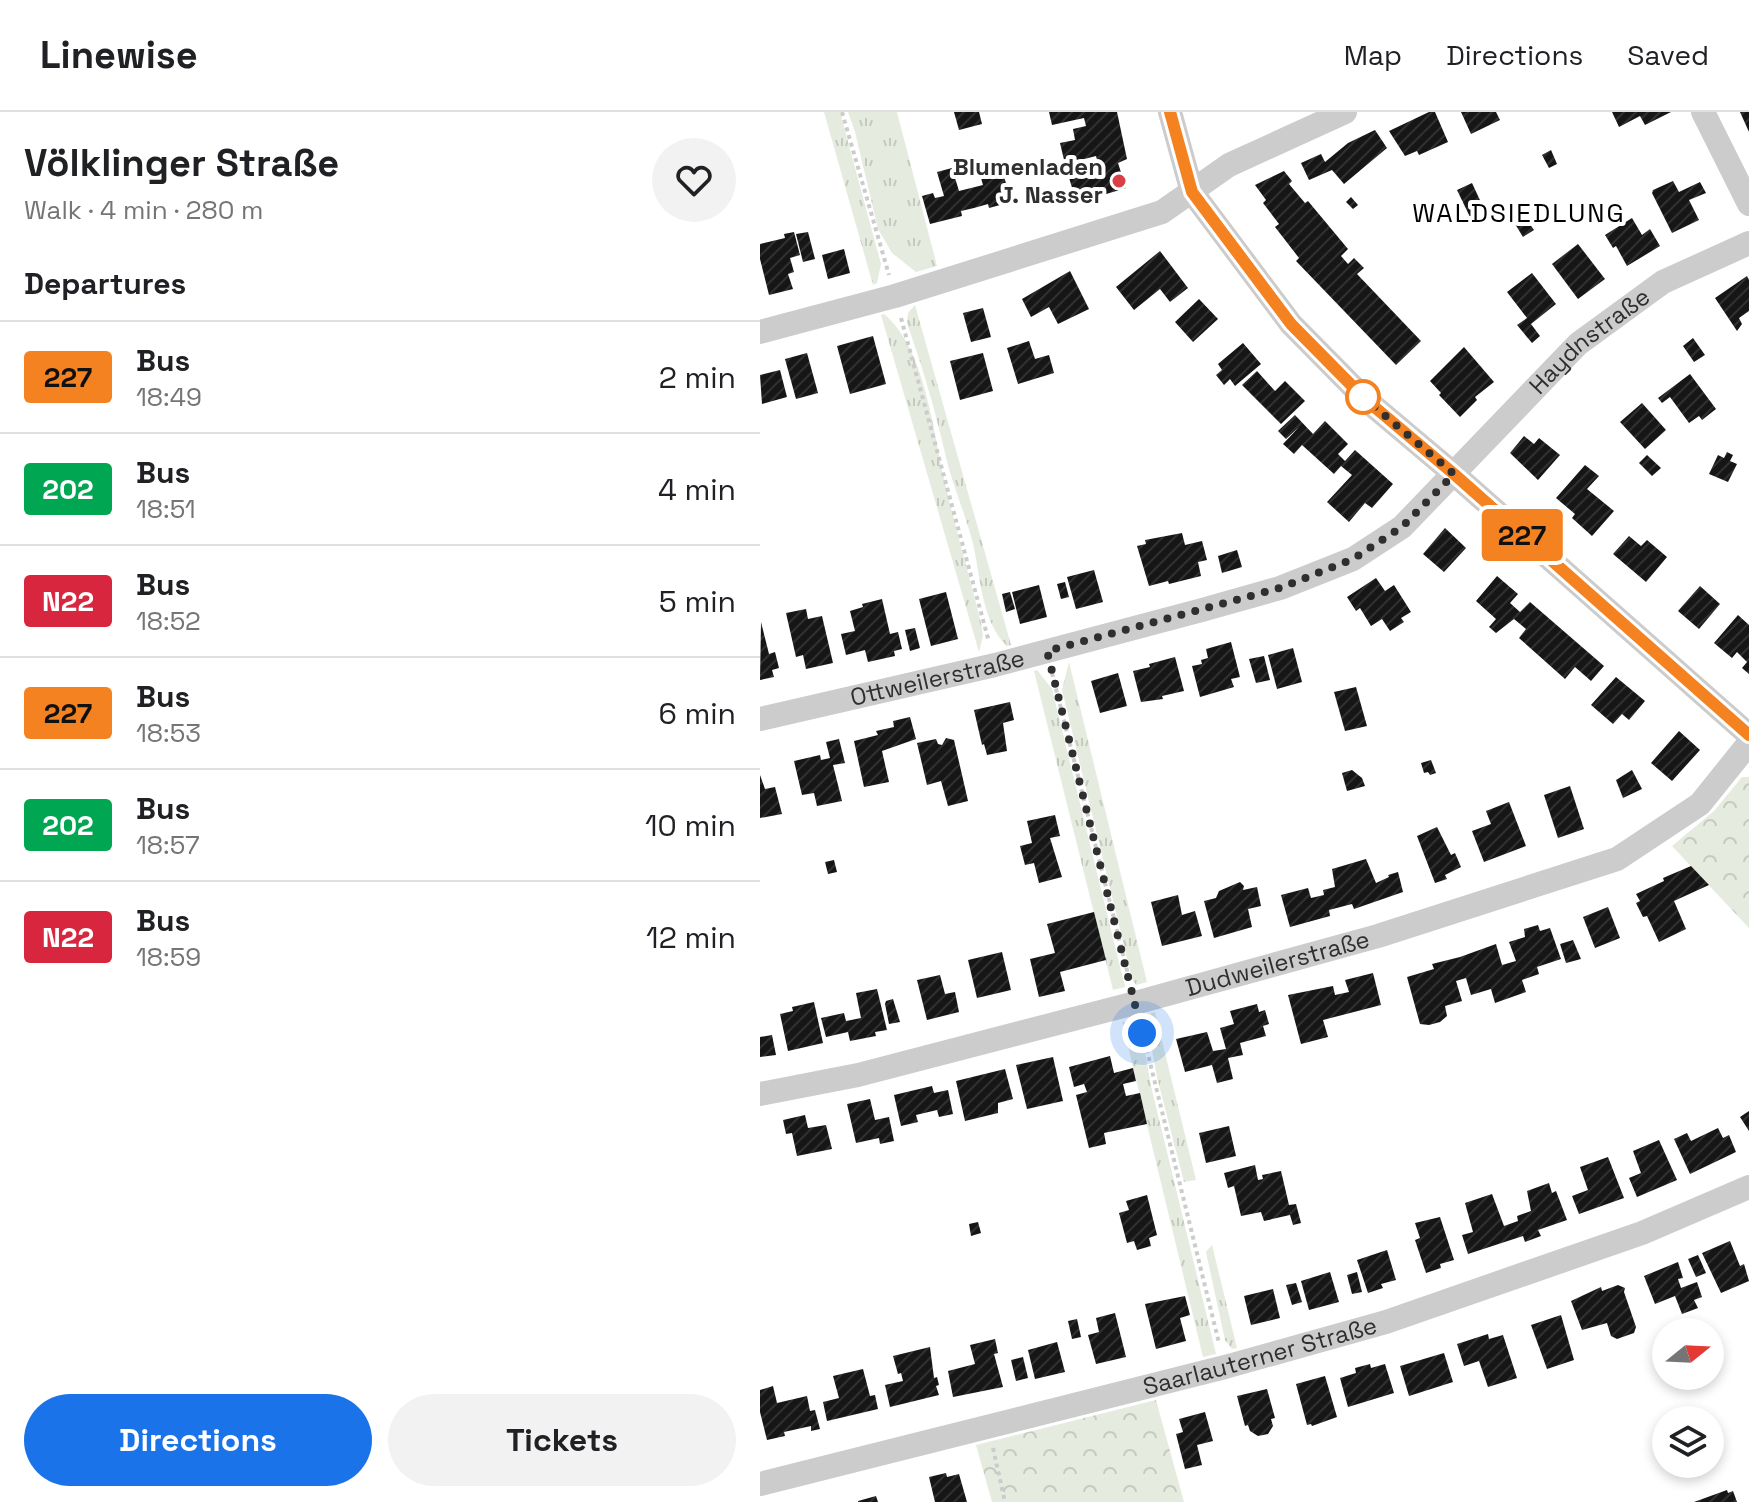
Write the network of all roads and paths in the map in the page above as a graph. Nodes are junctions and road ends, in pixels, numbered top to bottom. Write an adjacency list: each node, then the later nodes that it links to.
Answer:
1 (842, 112): 8 (path)
2 (1170, 112): 5 (street)
3 (1345, 112): 5 (street)
4 (1703, 112): 6 (street)
5 (1192, 192): 8 (street); 10 (street)
6 (1749, 204)
7 (1749, 243): 10 (street, Haydnstraße)
8 (895, 296): 9 (street); 12 (path)
9 (760, 332)
10 (1454, 474): 11 (street, Ottweilerstraße); 14 (street)
11 (1047, 651): 12 (street, Ottweilerstraße); 16 (path)
12 (995, 665): 13 (street, Ottweilerstraße)
13 (760, 719)
14 (1749, 735)
15 (1749, 743): 16 (street, Dudweilerstraße)
16 (1135, 1003): 17 (street, Dudweilerstraße); 19 (path)
17 (760, 1094)
18 (1749, 1187): 19 (street, Saarlauterner Straße)
19 (1225, 1367): 20 (street, Saarlauterner Straße)
20 (988, 1426): 21 (street, Saarlauterner Straße); 22 (path)
21 (760, 1484)
22 (1005, 1502)

